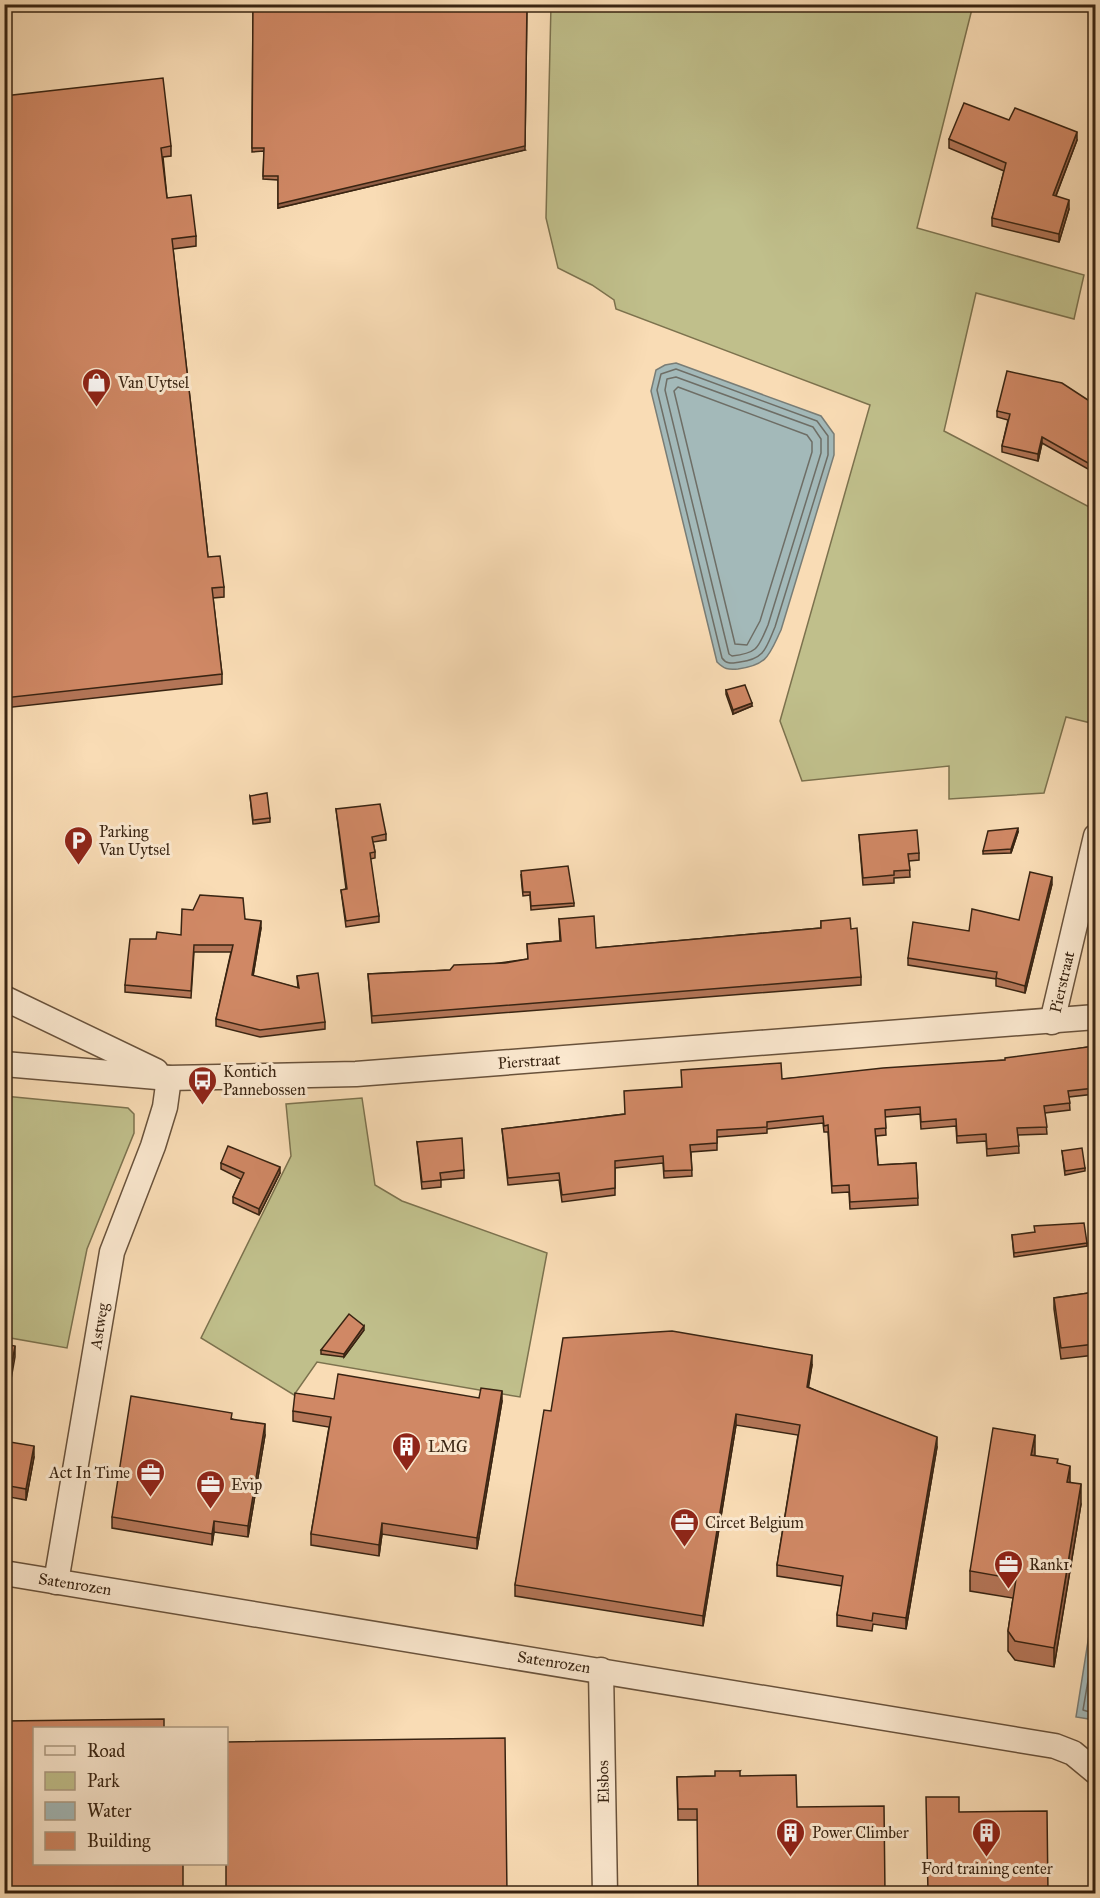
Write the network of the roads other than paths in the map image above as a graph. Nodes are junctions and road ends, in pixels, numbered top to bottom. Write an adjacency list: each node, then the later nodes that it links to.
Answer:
1 (1095, 837): 4 (street, Pierstraat)
2 (4, 998): 6 (street)
3 (1095, 1017): 4 (street, Pierstraat)
4 (1052, 1022): 6 (street, Pierstraat)
5 (4, 1064): 6 (street, Pierstraat)
6 (169, 1078): 8 (street, Astweg)
7 (4, 1573): 8 (street, Satenrozen)
8 (57, 1582): 9 (street, Satenrozen)
9 (601, 1670): 10 (street, Satenrozen); 11 (street, Elsbos)
10 (1095, 1772)
11 (605, 1893)

